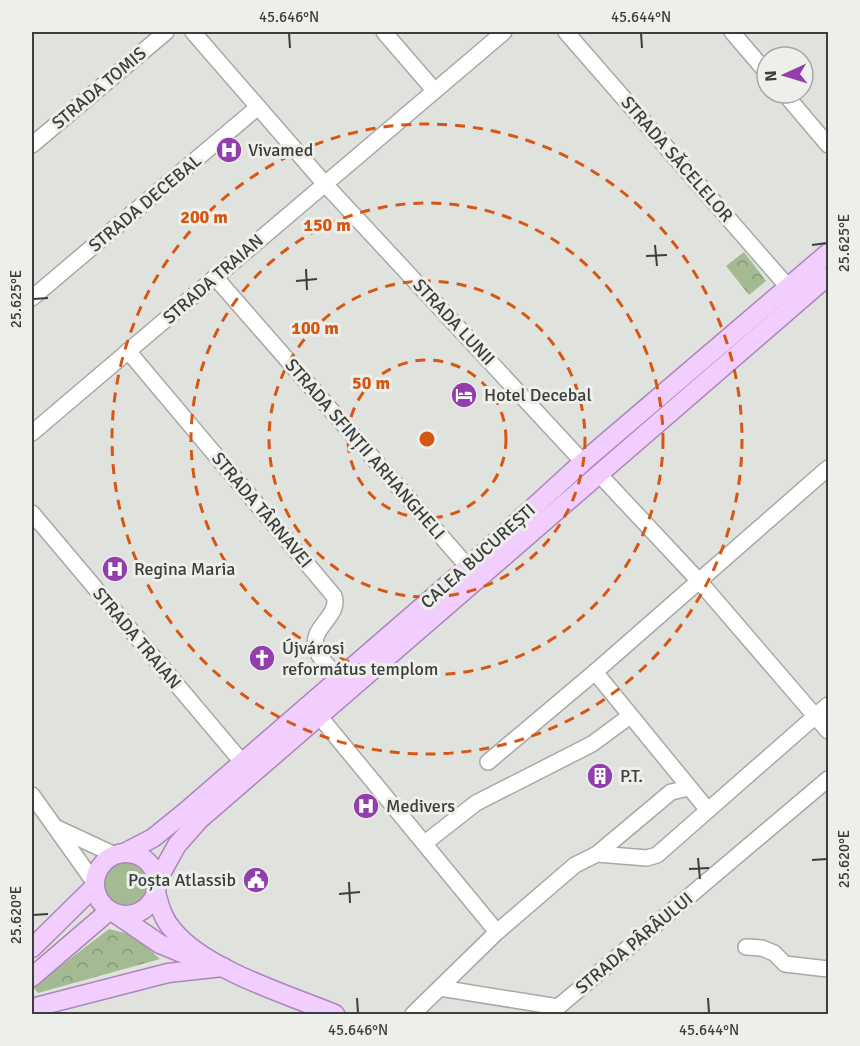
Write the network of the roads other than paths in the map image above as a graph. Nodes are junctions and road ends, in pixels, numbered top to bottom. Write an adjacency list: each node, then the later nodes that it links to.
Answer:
1 (166, 32): 11 (street, STRADA TOMIS)
2 (193, 32): 10 (street, STRADA LUNII)
3 (384, 32): 8 (street)
4 (504, 32): 8 (street, STRADA TRAIAN)
5 (566, 32): 17 (street, STRADA SĂCELELOR)
6 (732, 32): 7 (street)
7 (755, 59)
8 (434, 90): 13 (street, STRADA TRAIAN)
9 (794, 105): 12 (street)
10 (258, 107): 13 (street, STRADA LUNII); 18 (street, STRADA DECEBAL)
11 (32, 145)
12 (828, 145)
13 (324, 183): 16 (street, STRADA TRAIAN); 21 (street, STRADA LUNII)
14 (828, 253): 17 (main road, CALEA BUCUREȘTI)
15 (828, 276): 21 (main road, CALEA BUCUREȘTI)
16 (215, 277): 19 (street, STRADA TRAIAN); 24 (street, STRADA SFINȚII ARHANGHELI)
17 (788, 287): 21 (main road, CALEA BUCUREȘTI)
18 (32, 298)
19 (128, 351): 20 (street, STRADA TRAIAN); 27 (street, STRADA TÂRNAVEI)
20 (32, 433)
21 (590, 467): 24 (main road, CALEA BUCUREȘTI); 25 (street); 31 (main road, CALEA BUCUREȘTI)
22 (828, 468): 25 (street)
23 (32, 513): 33 (street, STRADA TRAIAN)
24 (468, 567): 27 (main road, CALEA BUCUREȘTI)
25 (699, 581): 26 (street); 30 (street)
26 (595, 672): 29 (street); 34 (street)
27 (338, 678): 33 (main road, CALEA BUCUREȘTI)
28 (828, 705): 30 (street)
29 (630, 716): 36 (street); 40 (street)
30 (816, 716): 32 (street); 38 (street)
31 (320, 717): 40 (street); 44 (main road, CALEA BUCUREȘTI)
32 (828, 730)
33 (242, 762): 41 (main road, CALEA BUCUREȘTI)
34 (488, 762)
35 (828, 779): 52 (street, STRADA PÂRÂULUI)
36 (689, 788): 38 (street); 42 (street)
37 (32, 795): 39 (street)
38 (707, 809): 42 (street)
39 (57, 828): 41 (street); 43 (street)
40 (425, 843): 46 (street)
41 (120, 854): 43 (main road); 44 (main road)
42 (597, 854): 46 (street)
43 (94, 884): 45 (main road); 48 (main road)
44 (156, 887): 45 (main road); 49 (main road)
45 (113, 913): 49 (main road); 51 (main road)
46 (497, 932): 52 (street)
47 (747, 947): 50 (street)
48 (32, 948)
49 (224, 967): 53 (main road); 54 (main road)
50 (828, 969)
51 (32, 977)
52 (440, 988): 55 (street)
53 (32, 1008)
54 (335, 1014)
55 (413, 1014)

